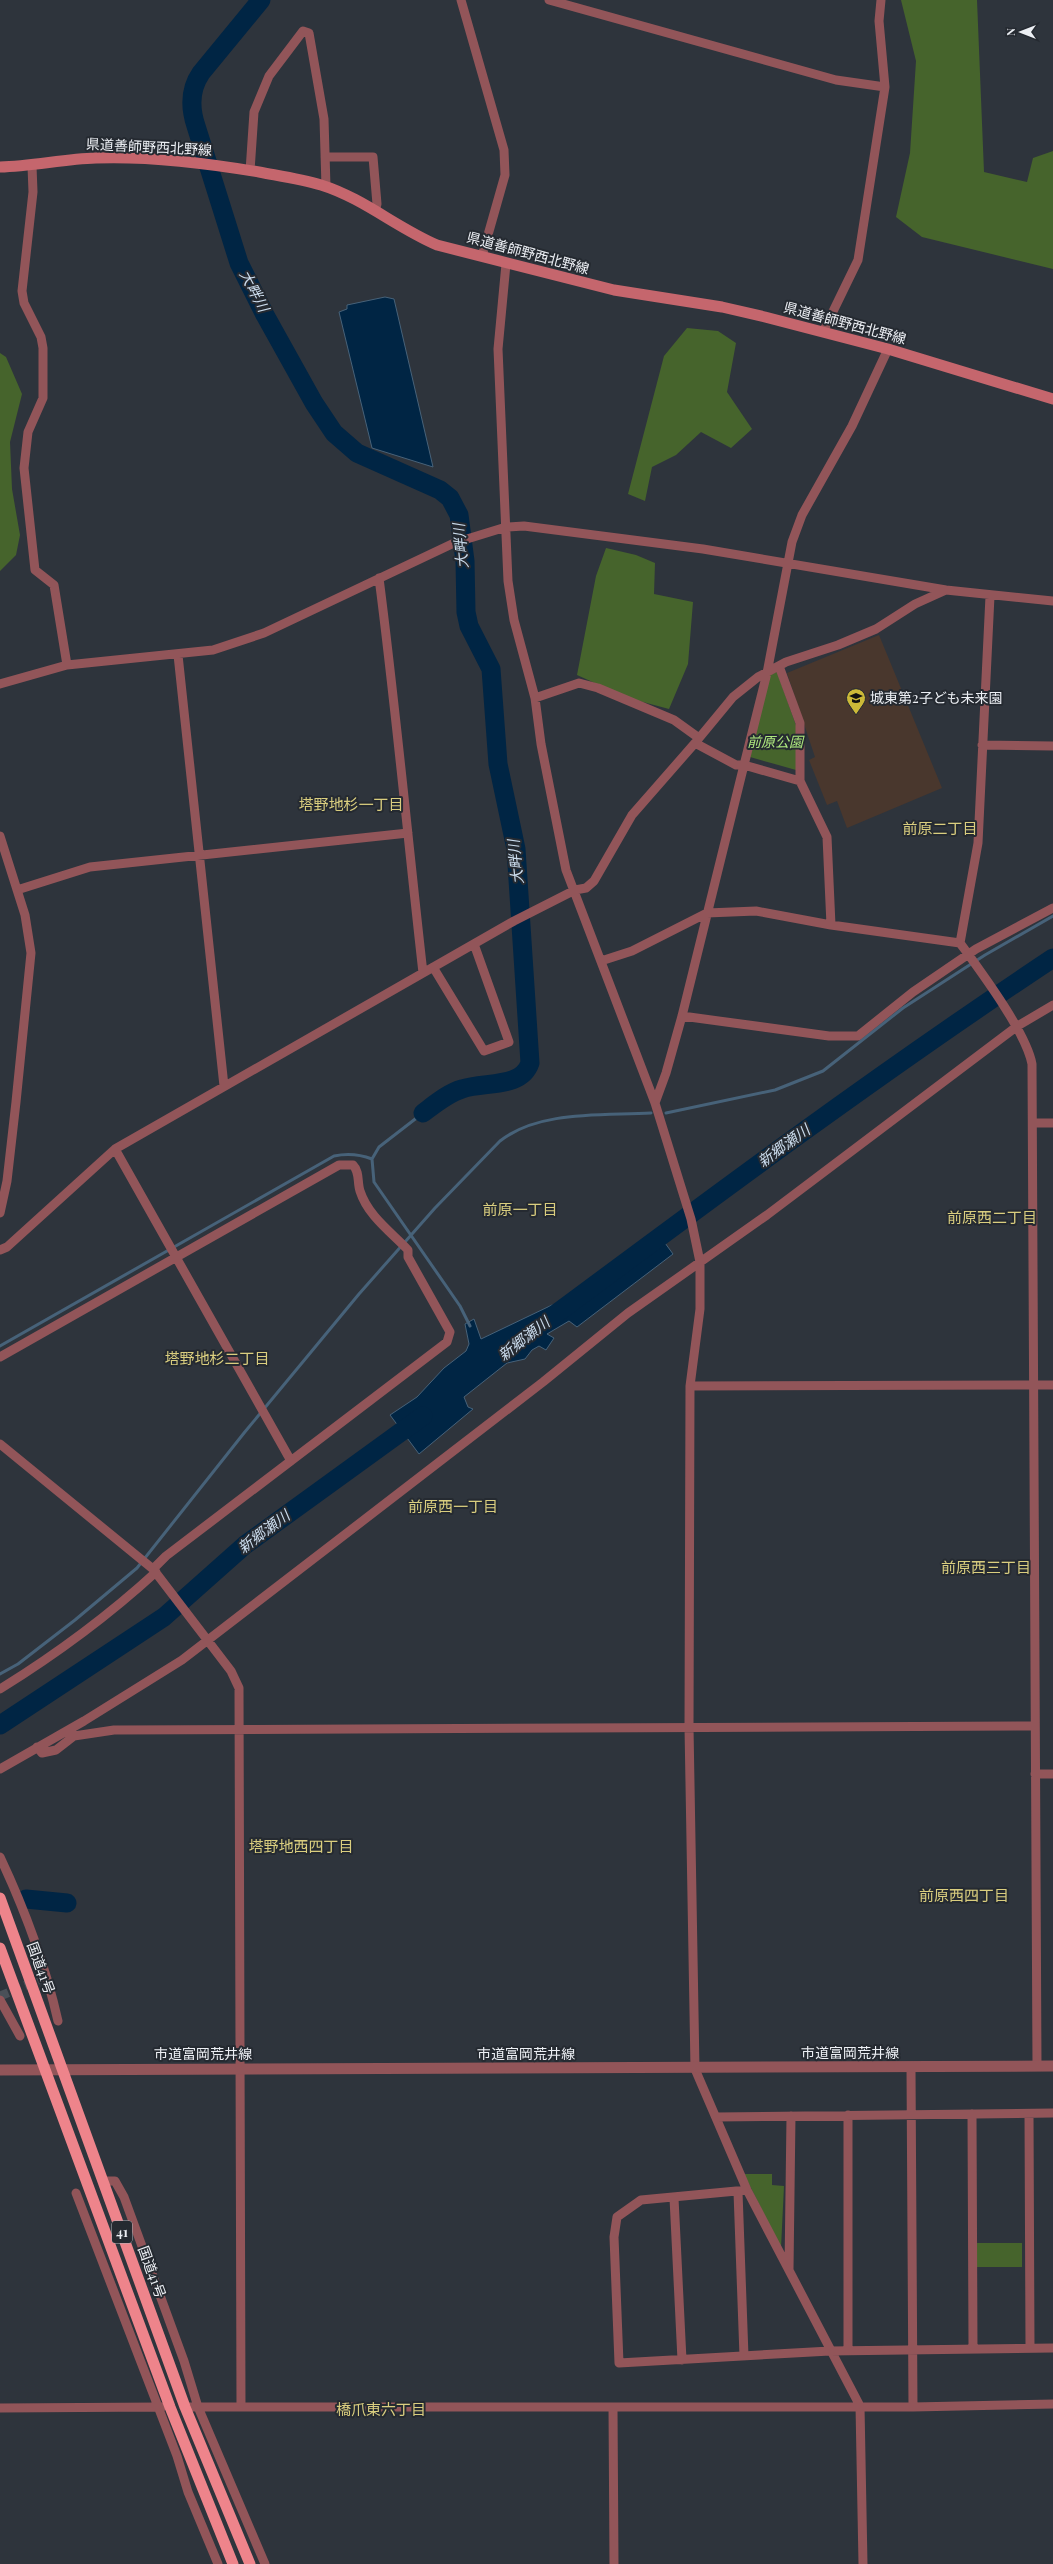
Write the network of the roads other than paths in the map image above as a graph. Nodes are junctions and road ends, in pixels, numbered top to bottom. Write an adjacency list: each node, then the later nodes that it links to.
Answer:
1 (461, 0): 11 (street)
2 (549, 0): 4 (street)
3 (881, 0): 4 (street)
4 (885, 88): 13 (street)
5 (325, 157): 8 (street); 9 (street); 10 (street)
6 (32, 166): 7 (main road, 県道善師野西北野線); 8 (main road, 県道善師野西北野線); 23 (street)
7 (0, 167)
8 (250, 171): 9 (main road, 県道善師野西北野線)
9 (326, 187): 10 (main road, 県道善師野西北野線)
10 (375, 211): 11 (main road, 県道善師野西北野線)
11 (482, 256): 12 (main road, 県道善師野西北野線)
12 (506, 264): 13 (main road, 県道善師野西北野線); 16 (street)
13 (823, 332): 14 (main road, 県道善師野西北野線)
14 (888, 349): 15 (main road, 県道善師野西北野線); 17 (street)
15 (1053, 399)
16 (506, 527): 17 (street); 18 (street); 27 (street)
17 (788, 563): 19 (street); 25 (street)
18 (379, 578): 22 (street); 33 (street)
19 (946, 590): 20 (street); 24 (street)
20 (990, 596): 21 (street); 29 (street)
21 (1053, 601)
22 (178, 655): 23 (street); 35 (street)
23 (67, 665): 26 (street)
24 (779, 666): 25 (street); 32 (street)
25 (767, 674): 28 (street); 31 (street)
26 (0, 684)
27 (535, 698): 28 (street); 37 (street)
28 (697, 740): 31 (street); 37 (street)
29 (982, 745): 30 (street); 41 (street)
30 (1053, 746)
31 (744, 765): 32 (street); 39 (street)
32 (800, 781): 40 (street)
33 (408, 833): 35 (street); 46 (street)
34 (0, 836): 36 (street)
35 (200, 855): 36 (street); 50 (street)
36 (17, 890): 55 (street)
37 (575, 890): 42 (street); 44 (street)
38 (1053, 908): 43 (street)
39 (707, 913): 40 (street); 44 (street); 48 (street)
40 (831, 925): 41 (street)
41 (960, 943): 43 (street)
42 (474, 944): 45 (street); 45 (street)
43 (969, 955): 48 (street); 49 (street)
44 (601, 961): 51 (street)
45 (433, 967): 46 (street)
46 (423, 973): 50 (street)
47 (1053, 1005): 49 (street)
48 (682, 1016): 51 (street)
49 (1016, 1027): 52 (street); 58 (street)
50 (224, 1086): 54 (street)
51 (655, 1102): 58 (street)
52 (1033, 1123): 53 (street); 60 (street)
53 (1053, 1124)
54 (115, 1149): 56 (street); 57 (street)
55 (0, 1212)
56 (0, 1250)
57 (177, 1257): 59 (street); 64 (street); 64 (street)
58 (700, 1262): 62 (street); 66 (street)
59 (0, 1357)
60 (1034, 1385): 61 (street); 62 (street); 68 (street)
61 (1053, 1385)
62 (690, 1386): 69 (street)
63 (0, 1444): 65 (street)
64 (291, 1461): 65 (street)
65 (153, 1569): 66 (street); 67 (street)
66 (207, 1640): 70 (street); 71 (street)
67 (0, 1689)
68 (1035, 1726): 69 (street); 73 (street)
69 (689, 1727): 70 (street); 85 (street)
70 (238, 1728): 71 (street); 84 (street)
71 (37, 1747): 72 (street)
72 (0, 1769)
73 (1035, 1774): 74 (street); 81 (street)
74 (1053, 1774)
75 (0, 1857): 79 (street)
76 (0, 1898): 88 (highway, 国道41号 / 41)
77 (0, 1948): 87 (highway, 41)
78 (0, 2000): 80 (street)
79 (58, 2021)
80 (20, 2036)
81 (1037, 2066): 82 (street, 市道富岡荒井線); 83 (street, 市道富岡荒井線)
82 (1053, 2066)
83 (911, 2068): 85 (street, 市道富岡荒井線); 90 (street)
84 (240, 2069): 85 (street, 市道富岡荒井線); 88 (street, 市道富岡荒井線); 115 (street)
85 (694, 2069): 95 (street)
86 (0, 2070): 87 (street, 市道富岡荒井線)
87 (45, 2070): 88 (street, 市道富岡荒井線); 112 (highway, 41)
88 (62, 2070): 96 (highway, 国道41号 / 41)
89 (1053, 2113): 92 (street)
90 (910, 2114): 91 (street); 93 (street); 101 (street)
91 (972, 2114): 92 (street); 102 (street)
92 (1029, 2114): 103 (street)
93 (848, 2115): 94 (street); 105 (street)
94 (791, 2116): 95 (street); 100 (street)
95 (716, 2117): 97 (street)
96 (104, 2181): 113 (highway, 国道41号 / 41); 114 (street)
97 (742, 2191): 99 (street); 100 (street); 107 (street)
98 (76, 2193): 111 (street)
99 (674, 2198): 108 (street); 108 (street)
100 (789, 2271): 106 (street)
101 (914, 2348): 102 (street); 105 (street); 117 (street)
102 (973, 2348): 103 (street)
103 (1030, 2348): 104 (street)
104 (1053, 2348)
105 (848, 2350): 106 (street)
106 (830, 2351): 107 (street); 110 (street)
107 (744, 2356): 108 (street)
108 (682, 2360)
109 (1053, 2404): 117 (street)
110 (860, 2406): 116 (street); 117 (street); 124 (street)
111 (158, 2407): 112 (street); 118 (street); 119 (street)
112 (170, 2407): 120 (highway, 41)
113 (185, 2407): 114 (street); 121 (highway, 国道41号 / 41)
114 (198, 2407): 115 (street); 122 (street)
115 (241, 2407): 116 (street)
116 (613, 2407): 123 (street)
117 (913, 2407)
118 (0, 2408)
119 (218, 2564)
120 (233, 2564)
121 (250, 2564)
122 (265, 2564)
123 (614, 2564)
124 (863, 2564)

